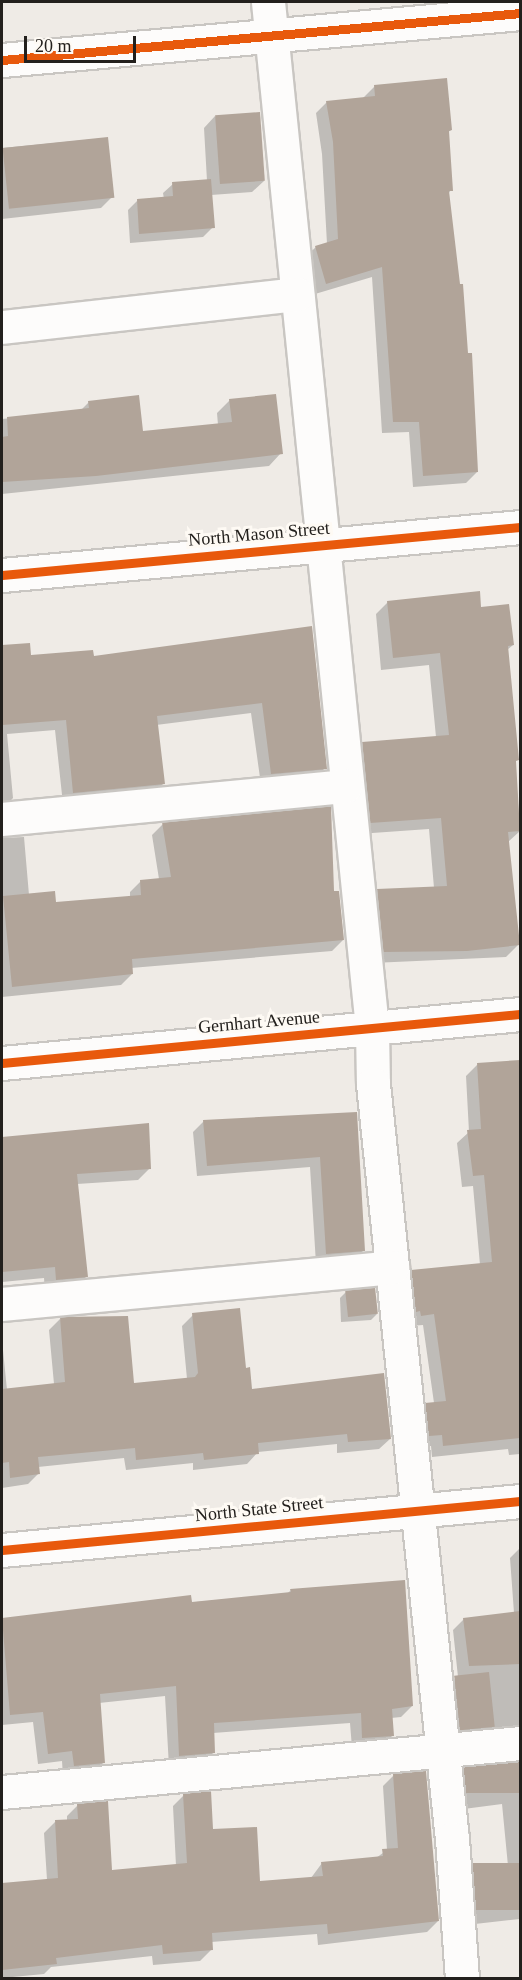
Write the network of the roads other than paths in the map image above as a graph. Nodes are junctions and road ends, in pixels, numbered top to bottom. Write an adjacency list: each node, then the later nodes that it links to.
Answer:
1 (268, 2): 3 (street)
2 (520, 13): 3 (street)
3 (271, 35): 4 (street); 5 (street)
4 (2, 60)
5 (297, 294): 6 (street); 8 (street)
6 (2, 327)
7 (520, 527): 8 (street, North Mason Street)
8 (321, 544): 9 (street, North Mason Street); 10 (street)
9 (2, 575)
10 (345, 786): 11 (street); 13 (street)
11 (2, 819)
12 (520, 1014): 13 (street, Gernhart Avenue)
13 (372, 1028): 14 (street, Gernhart Avenue); 15 (street)
14 (2, 1063)
15 (392, 1267): 16 (street); 18 (street)
16 (2, 1304)
17 (520, 1502): 18 (street, North State Street)
18 (417, 1510): 19 (street, North State Street); 21 (street)
19 (2, 1550)
20 (520, 1743): 21 (street)
21 (441, 1749): 22 (street); 23 (street)
22 (2, 1792)
23 (462, 1978)

